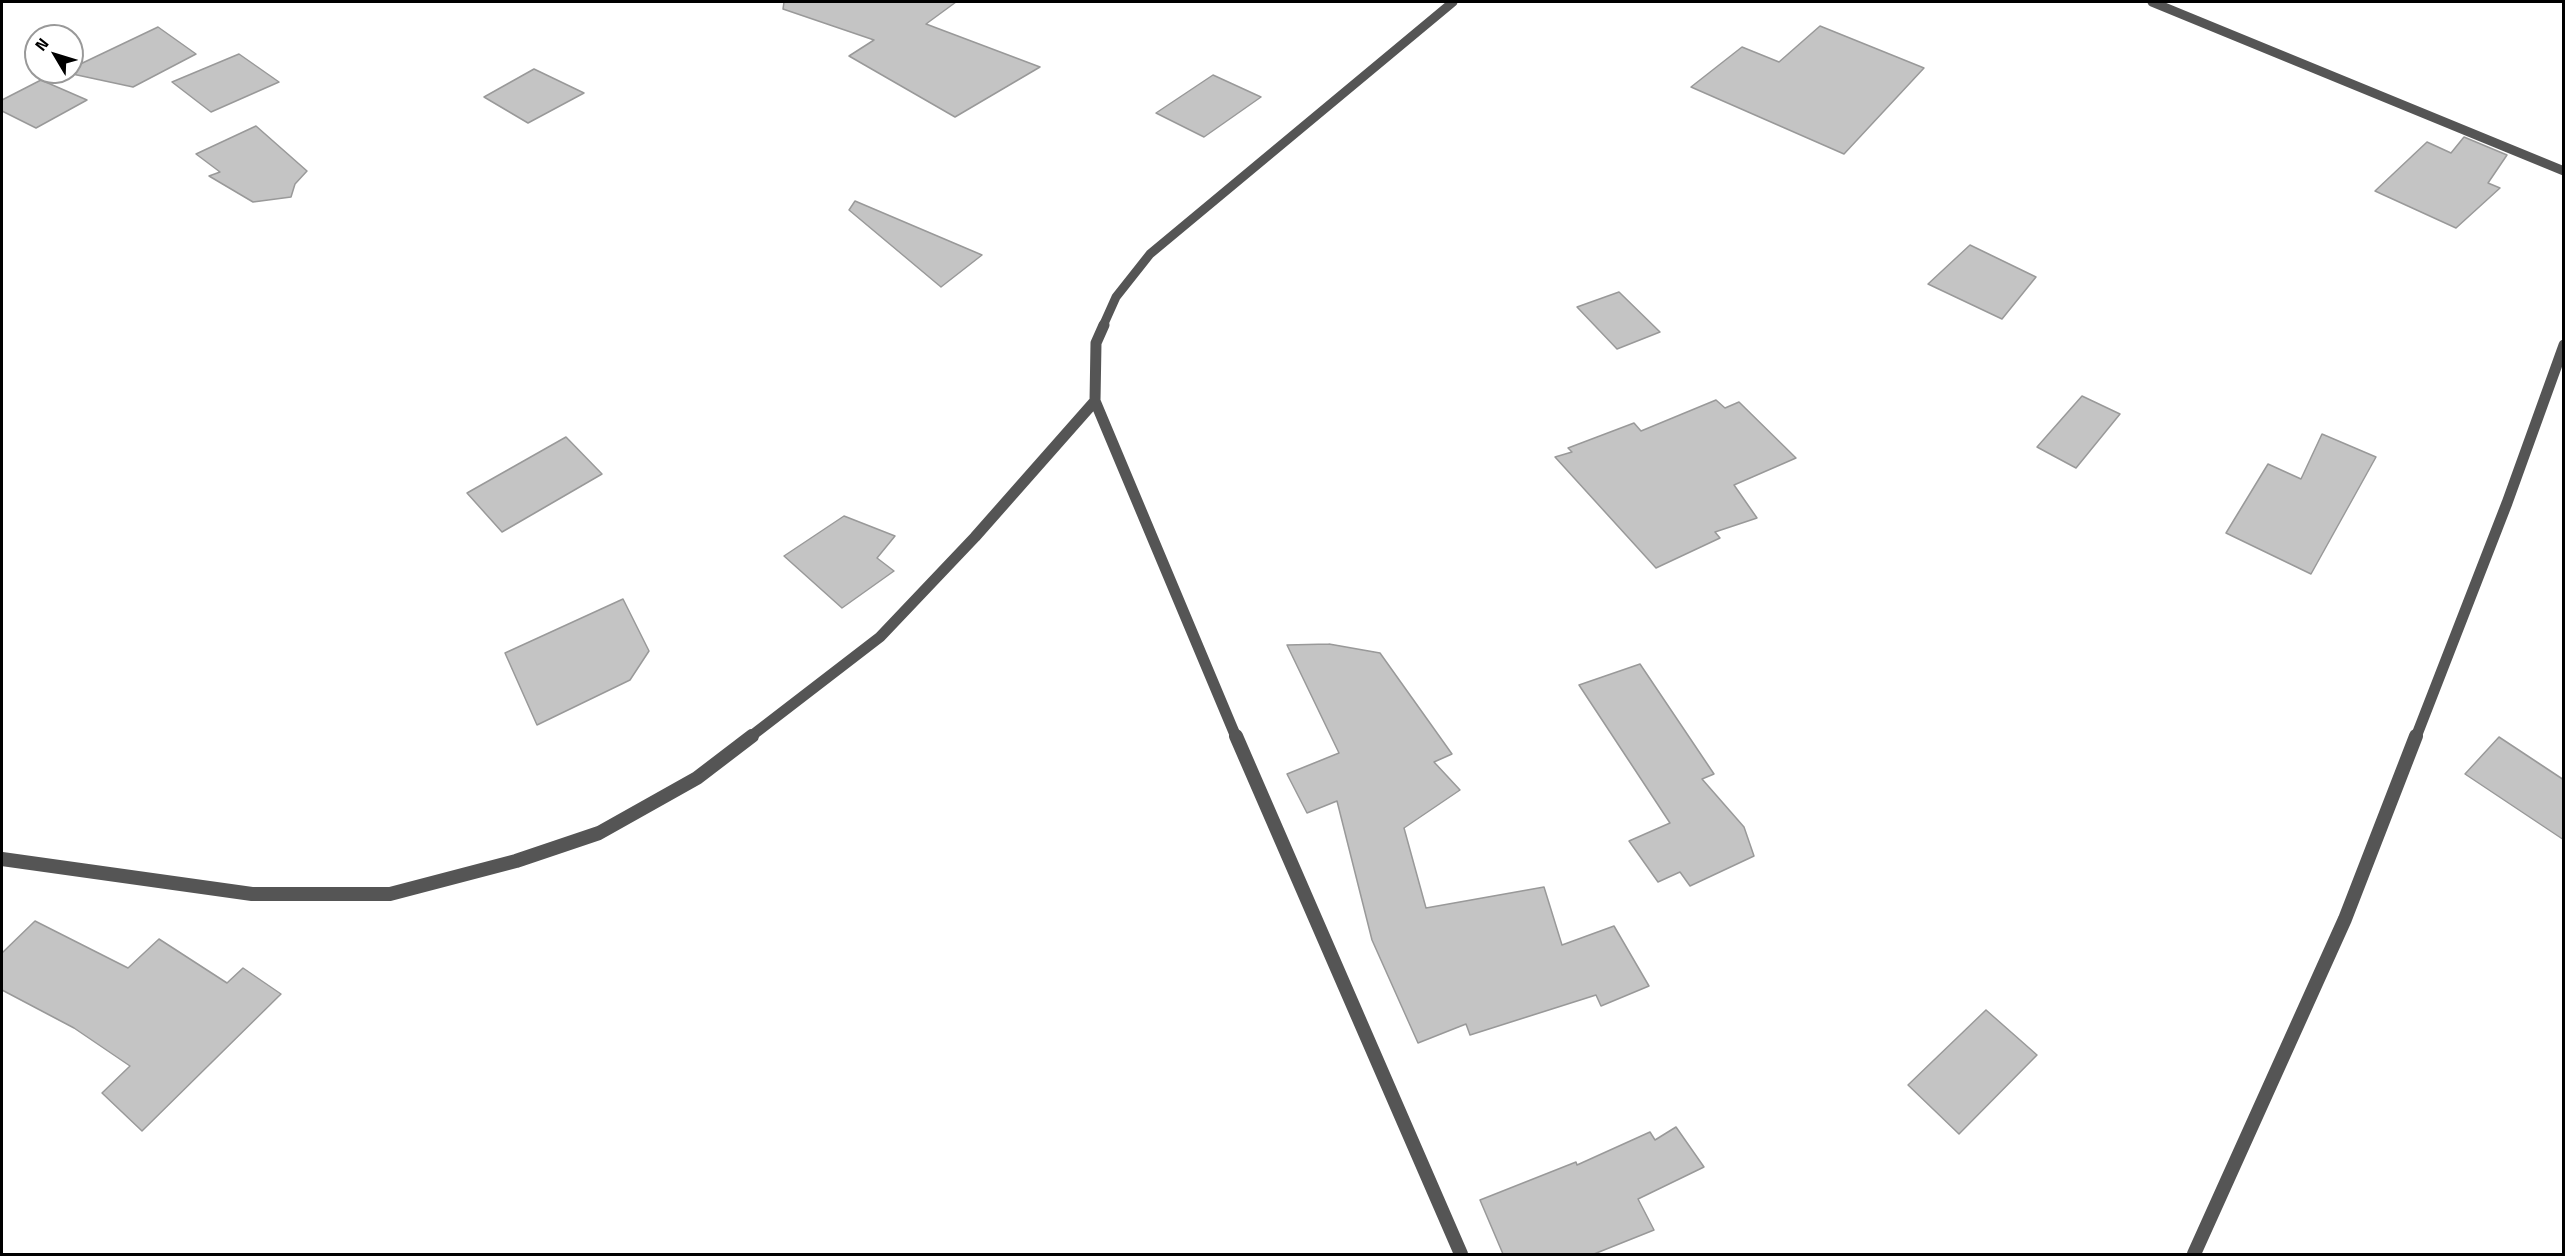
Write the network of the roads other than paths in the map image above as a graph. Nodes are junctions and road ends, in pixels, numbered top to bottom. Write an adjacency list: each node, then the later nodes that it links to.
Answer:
1 (1453, 2): 5 (street)
2 (2152, 2): 3 (street)
3 (2564, 171)
4 (2564, 345): 8 (street)
5 (1095, 401): 6 (street); 7 (street)
6 (2, 859)
7 (1461, 1254)
8 (2194, 1254)

